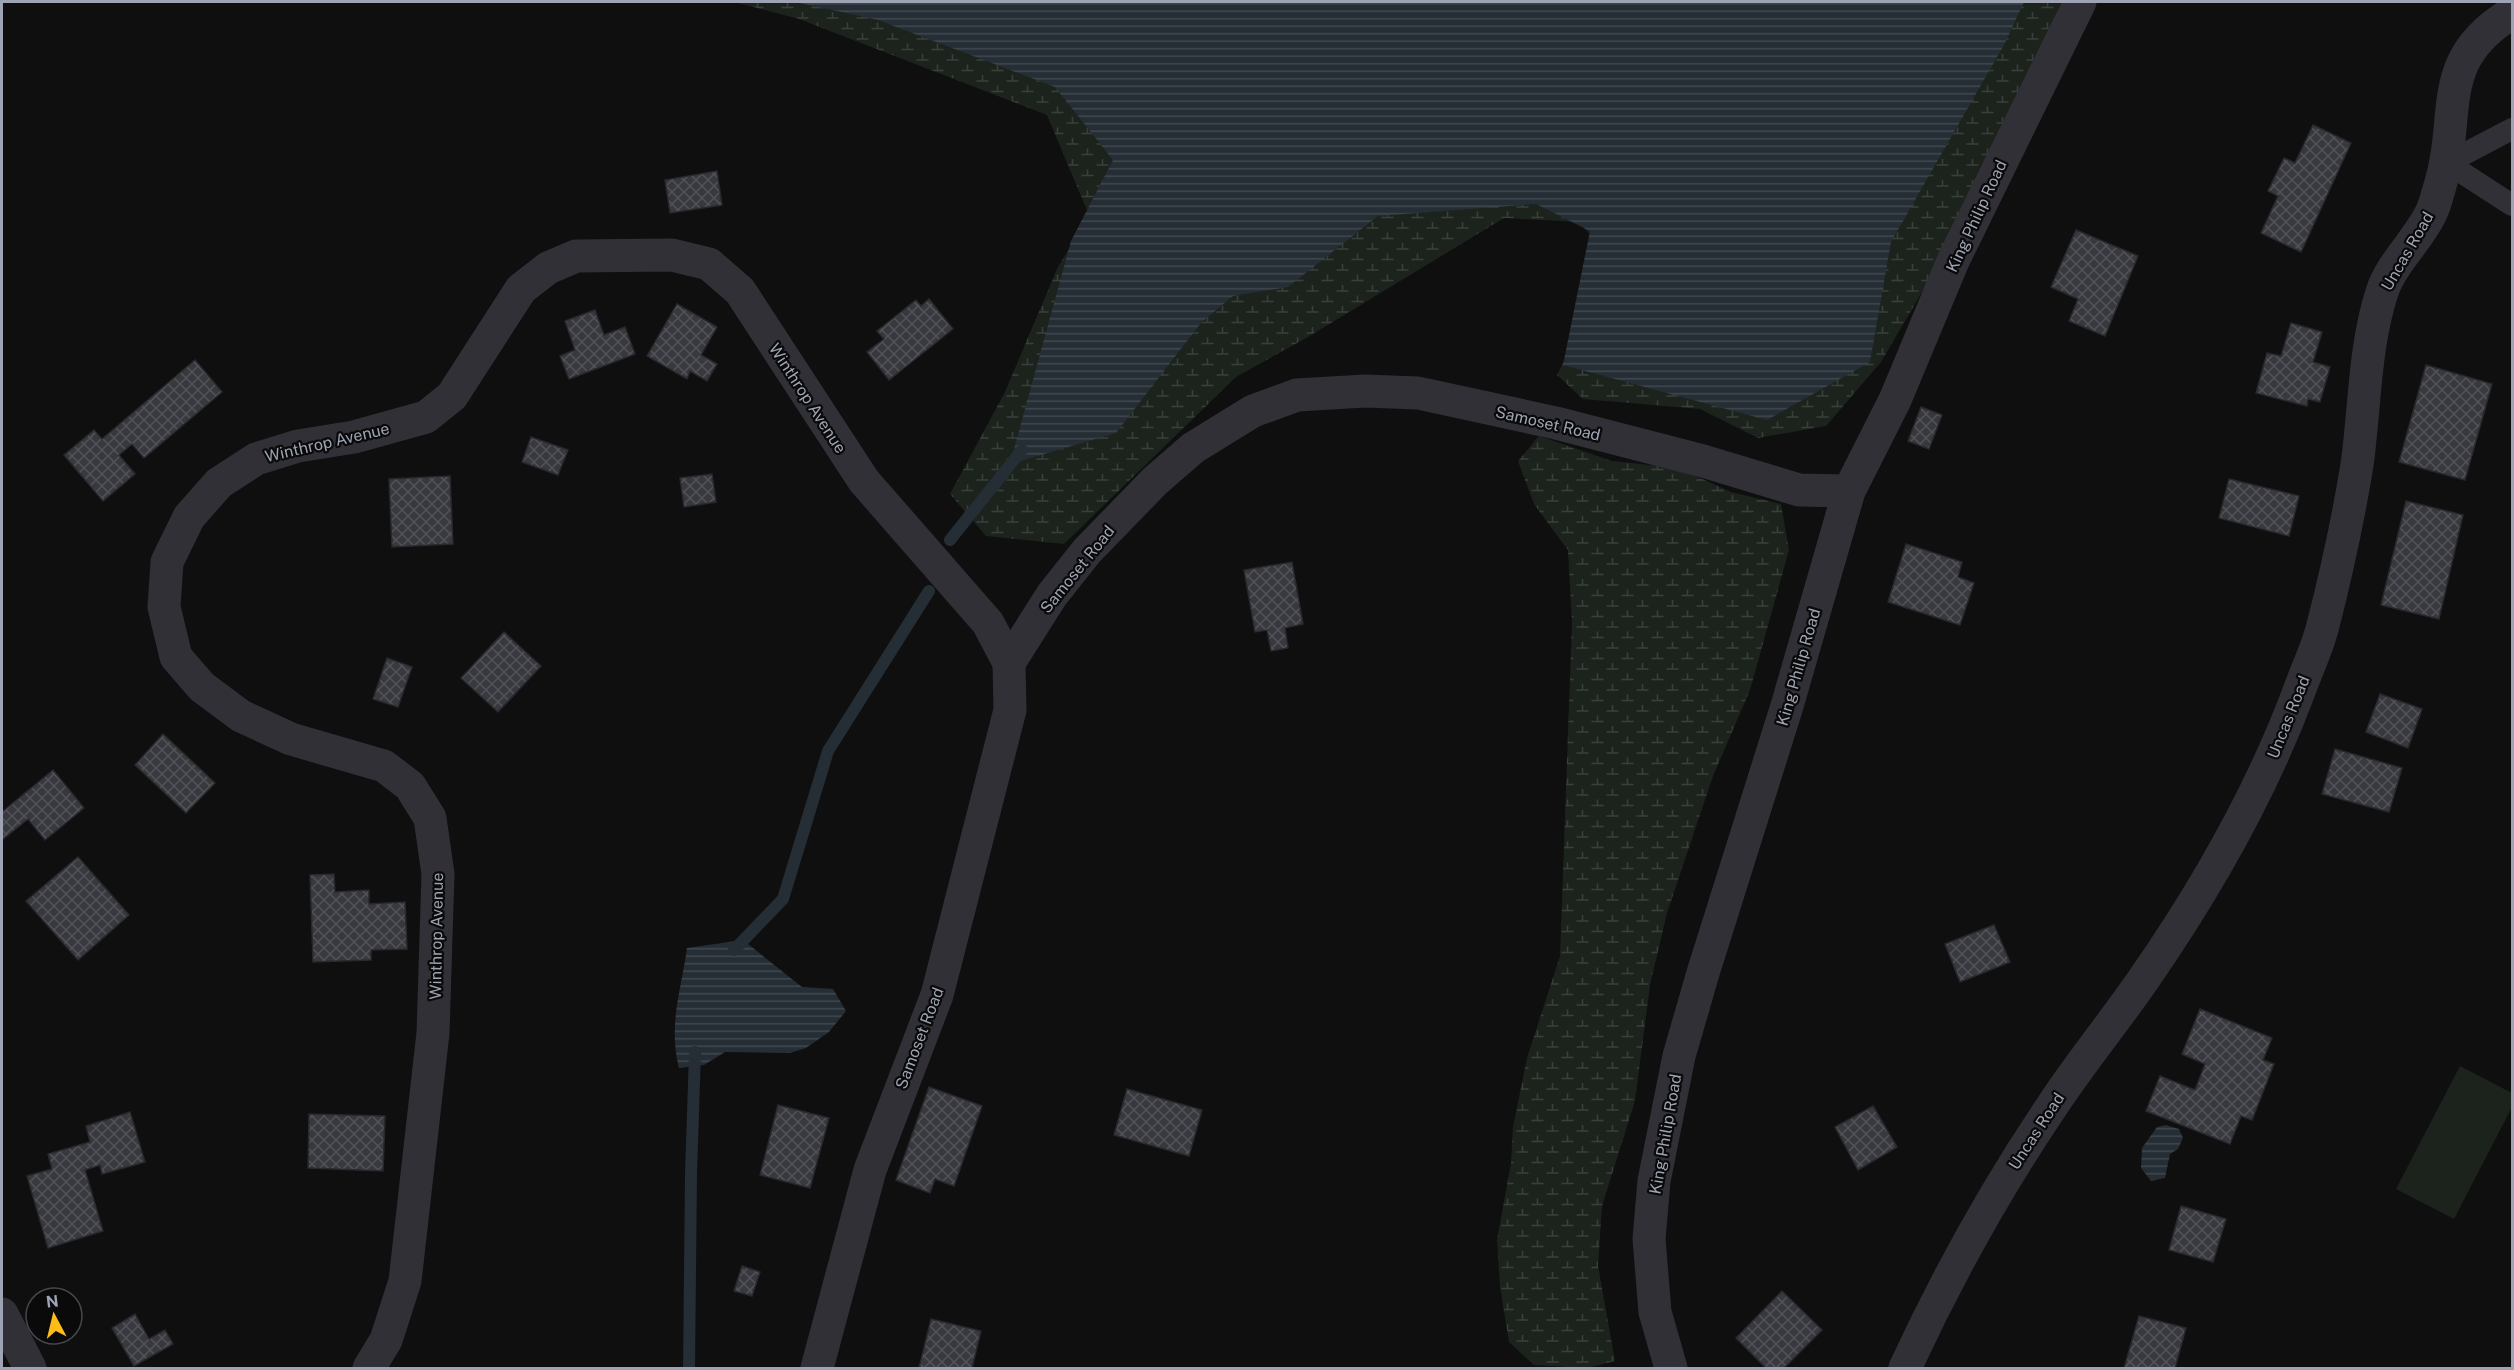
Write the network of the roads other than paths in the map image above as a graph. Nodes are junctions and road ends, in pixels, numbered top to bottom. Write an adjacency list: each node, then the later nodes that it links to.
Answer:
1 (2080, 2): 6 (street, King Philip Road)
2 (2512, 14): 4 (street, Uncas Road)
3 (2512, 129): 4 (lane)
4 (2447, 163): 5 (lane); 13 (street, Uncas Road)
5 (2512, 205)
6 (1849, 491): 7 (street, Samoset Road); 12 (street, King Philip Road)
7 (1009, 663): 10 (street, Winthrop Avenue); 11 (street, Samoset Road)
8 (2, 1314): 9 (street)
9 (30, 1368)
10 (369, 1368)
11 (817, 1368)
12 (1671, 1368)
13 (1905, 1368)

